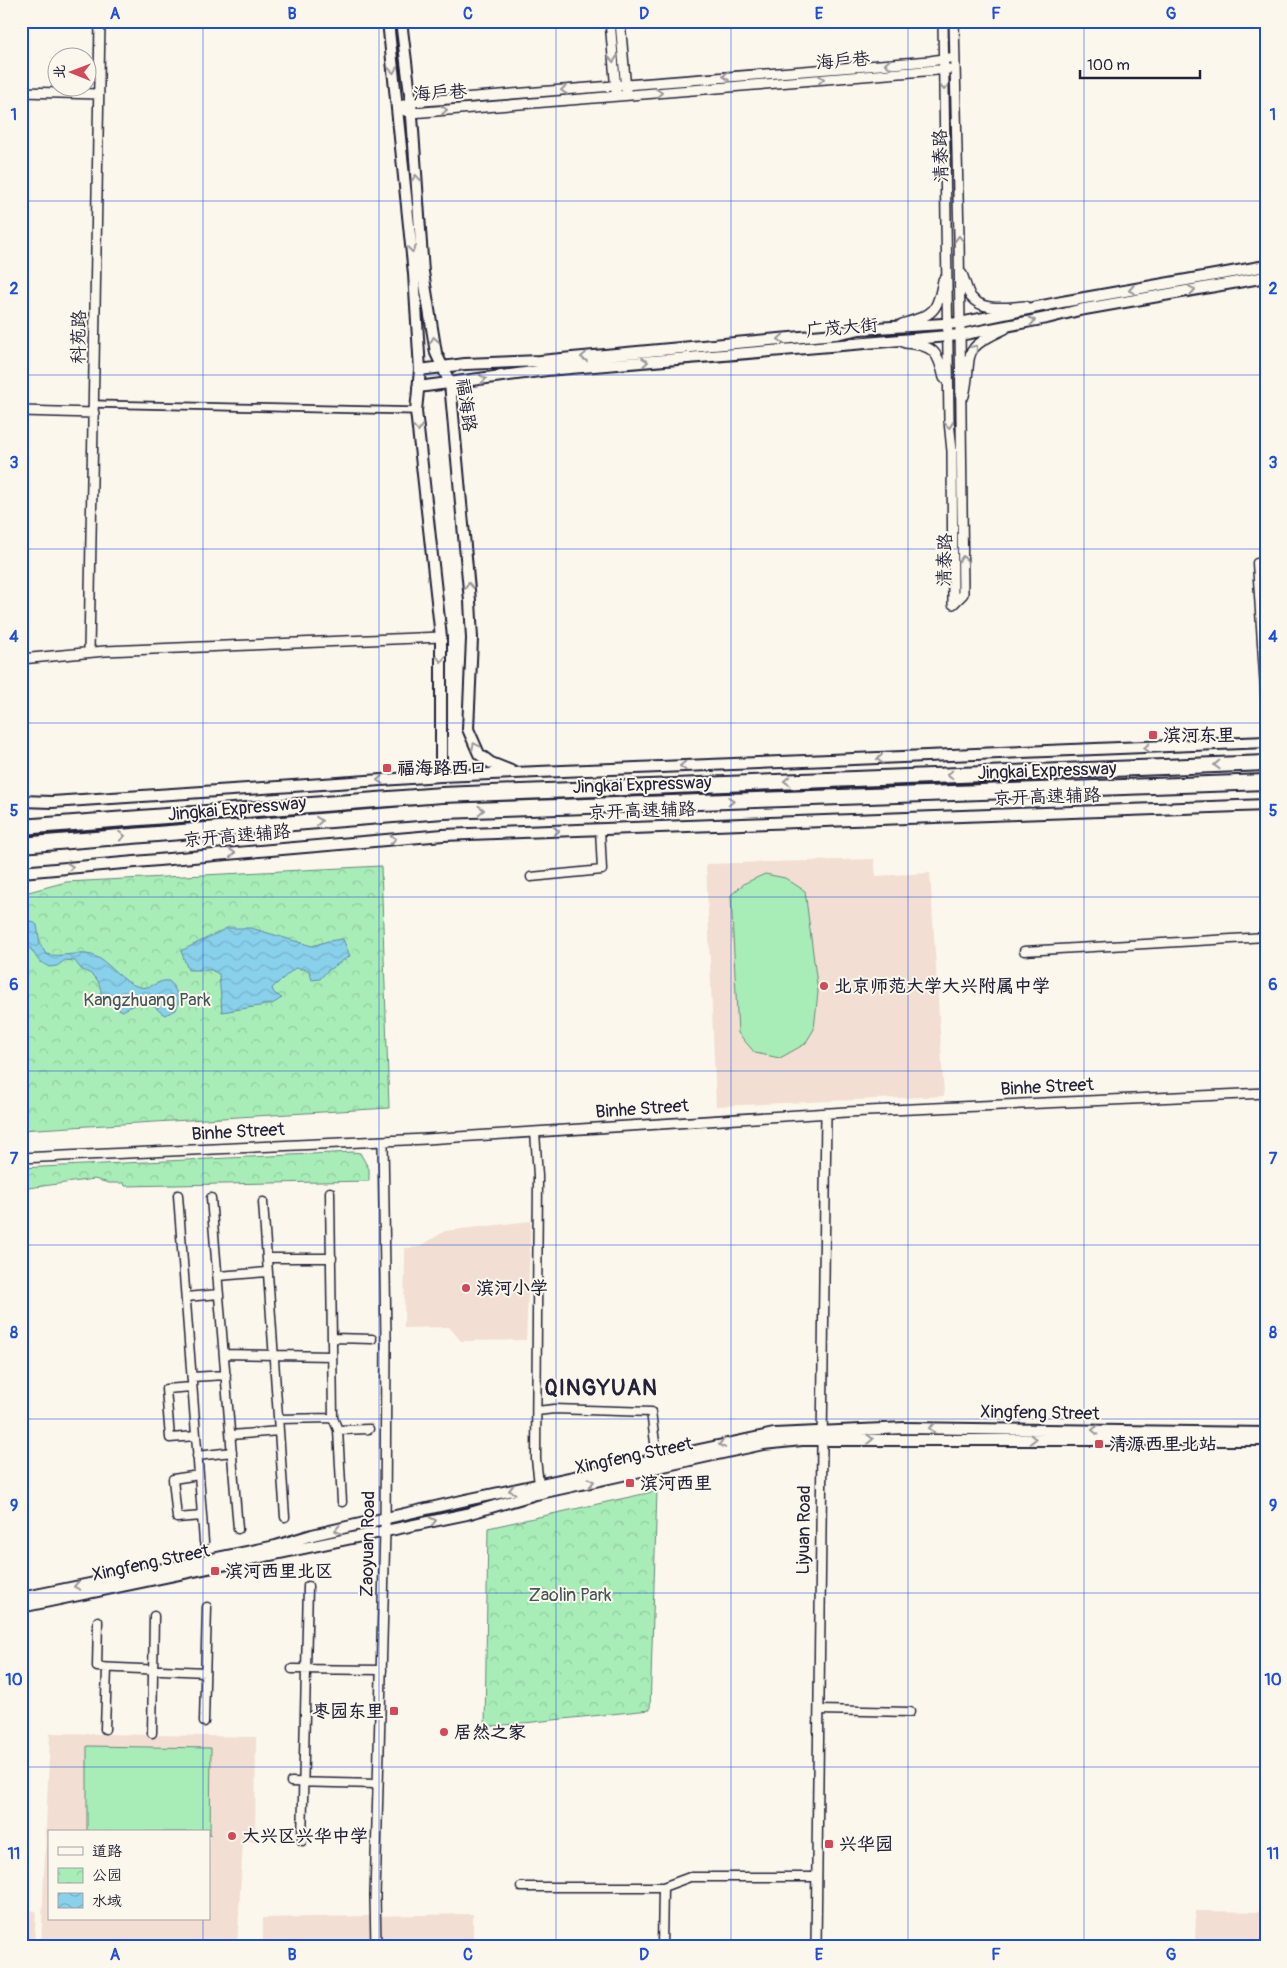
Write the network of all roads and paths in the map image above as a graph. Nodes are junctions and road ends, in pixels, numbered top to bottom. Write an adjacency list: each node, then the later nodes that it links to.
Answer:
1 (100, 21): 15 (street, 科苑路)
2 (388, 21): 19 (main road, one-way to 19)
3 (401, 21): 18 (main road, 福海路)
4 (610, 21): 13 (street, one-way to 13)
5 (620, 21): 12 (street)
6 (943, 21): 8 (street, 清泰路)
7 (954, 21): 9 (street, 清泰路)
8 (944, 58): 9 (street, 海户巷); 10 (street, 清泰路); 12 (street, 海户巷, one-way to 12)
9 (954, 58): 11 (street, 清泰路)
10 (944, 69): 11 (street, 海户巷); 17 (street, 海户巷, one-way to 10); 21 (street, 清泰路, one-way to 21)
11 (954, 69): 22 (street, 清泰路, one-way to 11)
12 (626, 84): 13 (street, 海户巷); 17 (street)
13 (616, 85): 16 (street); 18 (street, 海户巷, one-way to 18)
14 (21, 92): 15 (street)
15 (99, 94): 38 (street, 科苑路)
16 (616, 96): 17 (street, 海户巷); 20 (street, 海户巷, one-way to 16)
17 (627, 96)
18 (411, 102): 19 (street, 海户巷); 20 (main road, 福海路)
19 (396, 108): 20 (street, 海户巷); 34 (main road, one-way to 34)
20 (411, 113): 33 (main road, 福海路, one-way to 20)
21 (947, 255): 27 (street, 清泰路); 29 (street)
22 (960, 266): 25 (street); 26 (street, 清泰路)
23 (1266, 266): 25 (main road, 广茂大街, one-way to 25)
24 (1266, 277): 28 (main road, 广茂大街, one-way to 24)
25 (1045, 306): 26 (main road, 广茂大街)
26 (960, 323): 27 (main road, 广茂大街); 31 (street, 清泰路)
27 (948, 324): 29 (main road, 广茂大街); 30 (street, 清泰路)
28 (1014, 325): 31 (main road, 广茂大街); 41 (street, one-way to 28)
29 (892, 327): 33 (main road, 广茂大街, one-way to 33)
30 (948, 335): 31 (main road, 广茂大街); 32 (main road, 广茂大街); 37 (street, 清泰路)
31 (960, 335): 41 (street, 清泰路)
32 (880, 341): 35 (main road, 广茂大街, one-way to 32); 37 (street)
33 (444, 367): 34 (main road, 广茂大街); 35 (main road, 福海路)
34 (420, 370): 36 (main road)
35 (450, 383): 36 (main road, 广茂大街); 49 (main road, 福海路, one-way to 35)
36 (418, 387): 40 (main road)
37 (948, 392): 41 (street, 清泰路, one-way to 41)
38 (94, 409): 39 (street); 40 (street); 44 (street, 科苑路)
39 (21, 411)
40 (416, 411): 43 (main road, one-way to 43)
41 (961, 411)
42 (1257, 564): 46 (street)
43 (441, 637): 44 (street); 50 (main road, one-way to 50)
44 (89, 652): 45 (street)
45 (21, 659)
46 (1266, 707)
47 (1266, 742): 49 (main road, one-way to 49)
48 (1266, 762): 55 (highway, Jingkai Expressway, one-way to 55)
49 (514, 773): 50 (main road)
50 (441, 776): 52 (main road, one-way to 52)
51 (1266, 783): 58 (highway, Jingkai Expressway, one-way to 51)
52 (21, 801)
53 (1266, 805): 57 (main road, 京开高速辅路)
54 (21, 819): 55 (highway)
55 (58, 823): 56 (highway, Jingkai Expressway)
56 (21, 826)
57 (600, 829): 61 (main road, 京开高速辅路, one-way to 57); 62 (street)
58 (56, 842): 59 (highway, Jingkai Expressway); 60 (highway)
59 (21, 845)
60 (21, 853)
61 (21, 872)
62 (531, 877)
63 (1266, 938): 64 (street)
64 (1024, 951)
65 (1266, 1093): 66 (street, Binhe Street)
66 (826, 1113): 67 (street, Binhe Street); 96 (street, Liyuan Road)
67 (535, 1132): 68 (street, Binhe Street); 88 (street)
68 (383, 1141): 69 (street, Binhe Street); 107 (street, Zaoyuan Road)
69 (21, 1158)
70 (330, 1192): 75 (street)
71 (178, 1195): 79 (street)
72 (211, 1198): 77 (street)
73 (263, 1202): 74 (street)
74 (266, 1258): 75 (street); 76 (street)
75 (332, 1258): 80 (street)
76 (268, 1272): 77 (street); 83 (street)
77 (218, 1276): 78 (street)
78 (219, 1294): 79 (street); 82 (street)
79 (186, 1297): 86 (street)
80 (333, 1338): 81 (street); 84 (street)
81 (372, 1339)
82 (224, 1354): 83 (street); 85 (street)
83 (273, 1355): 84 (street); 90 (street)
84 (332, 1356): 89 (street)
85 (226, 1375): 86 (street); 95 (street)
86 (192, 1377): 87 (street)
87 (192, 1387): 97 (street); 97 (street)
88 (537, 1411): 101 (street); 103 (street)
89 (333, 1418): 90 (street); 92 (street)
90 (278, 1419): 93 (street)
91 (369, 1429): 92 (street)
92 (338, 1430): 104 (street)
93 (279, 1431): 95 (street); 106 (street)
94 (1266, 1433): 96 (main road, Xingfeng Street, one-way to 96)
95 (231, 1435): 99 (street)
96 (822, 1435): 98 (main road, Xingfeng Street, one-way to 98); 101 (main road, Xingfeng Street, one-way to 101); 109 (main road, Xingfeng Street, one-way to 96); 123 (street, Liyuan Road)
97 (196, 1436): 100 (street)
98 (1266, 1440)
99 (232, 1452): 100 (street); 108 (street)
100 (198, 1456): 102 (street)
101 (657, 1458): 103 (main road, Xingfeng Street)
102 (199, 1475): 105 (street); 105 (street)
103 (539, 1484): 107 (main road, Xingfeng Street, one-way to 107)
104 (342, 1502)
105 (202, 1516): 110 (street)
106 (285, 1517)
107 (385, 1519): 109 (street, Zaoyuan Road); 112 (main road, Xingfeng Street, one-way to 112)
108 (238, 1529)
109 (385, 1531): 113 (main road, Xingfeng Street); 121 (street, Zaoyuan Road)
110 (204, 1542)
111 (308, 1586): 119 (street)
112 (21, 1598)
113 (21, 1607)
114 (207, 1607): 122 (street)
115 (154, 1616): 120 (street)
116 (98, 1621): 117 (street)
117 (107, 1668): 120 (street); 126 (street)
118 (292, 1669): 119 (street)
119 (306, 1669): 121 (street); 129 (street)
120 (153, 1670): 122 (street); 127 (street)
121 (382, 1670): 130 (street, Zaoyuan Road)
122 (205, 1672): 125 (street)
123 (819, 1710): 124 (street); 132 (street, Liyuan Road)
124 (910, 1712)
125 (204, 1722)
126 (105, 1729)
127 (152, 1733)
128 (291, 1782): 129 (street)
129 (303, 1782): 130 (street); 131 (street)
130 (378, 1784): 135 (street, Zaoyuan Road)
131 (302, 1841)
132 (817, 1877): 133 (street); 137 (street, Liyuan Road)
133 (663, 1886): 134 (street); 136 (street)
134 (521, 1887)
135 (376, 1947)
136 (662, 1947)
137 (816, 1947)

